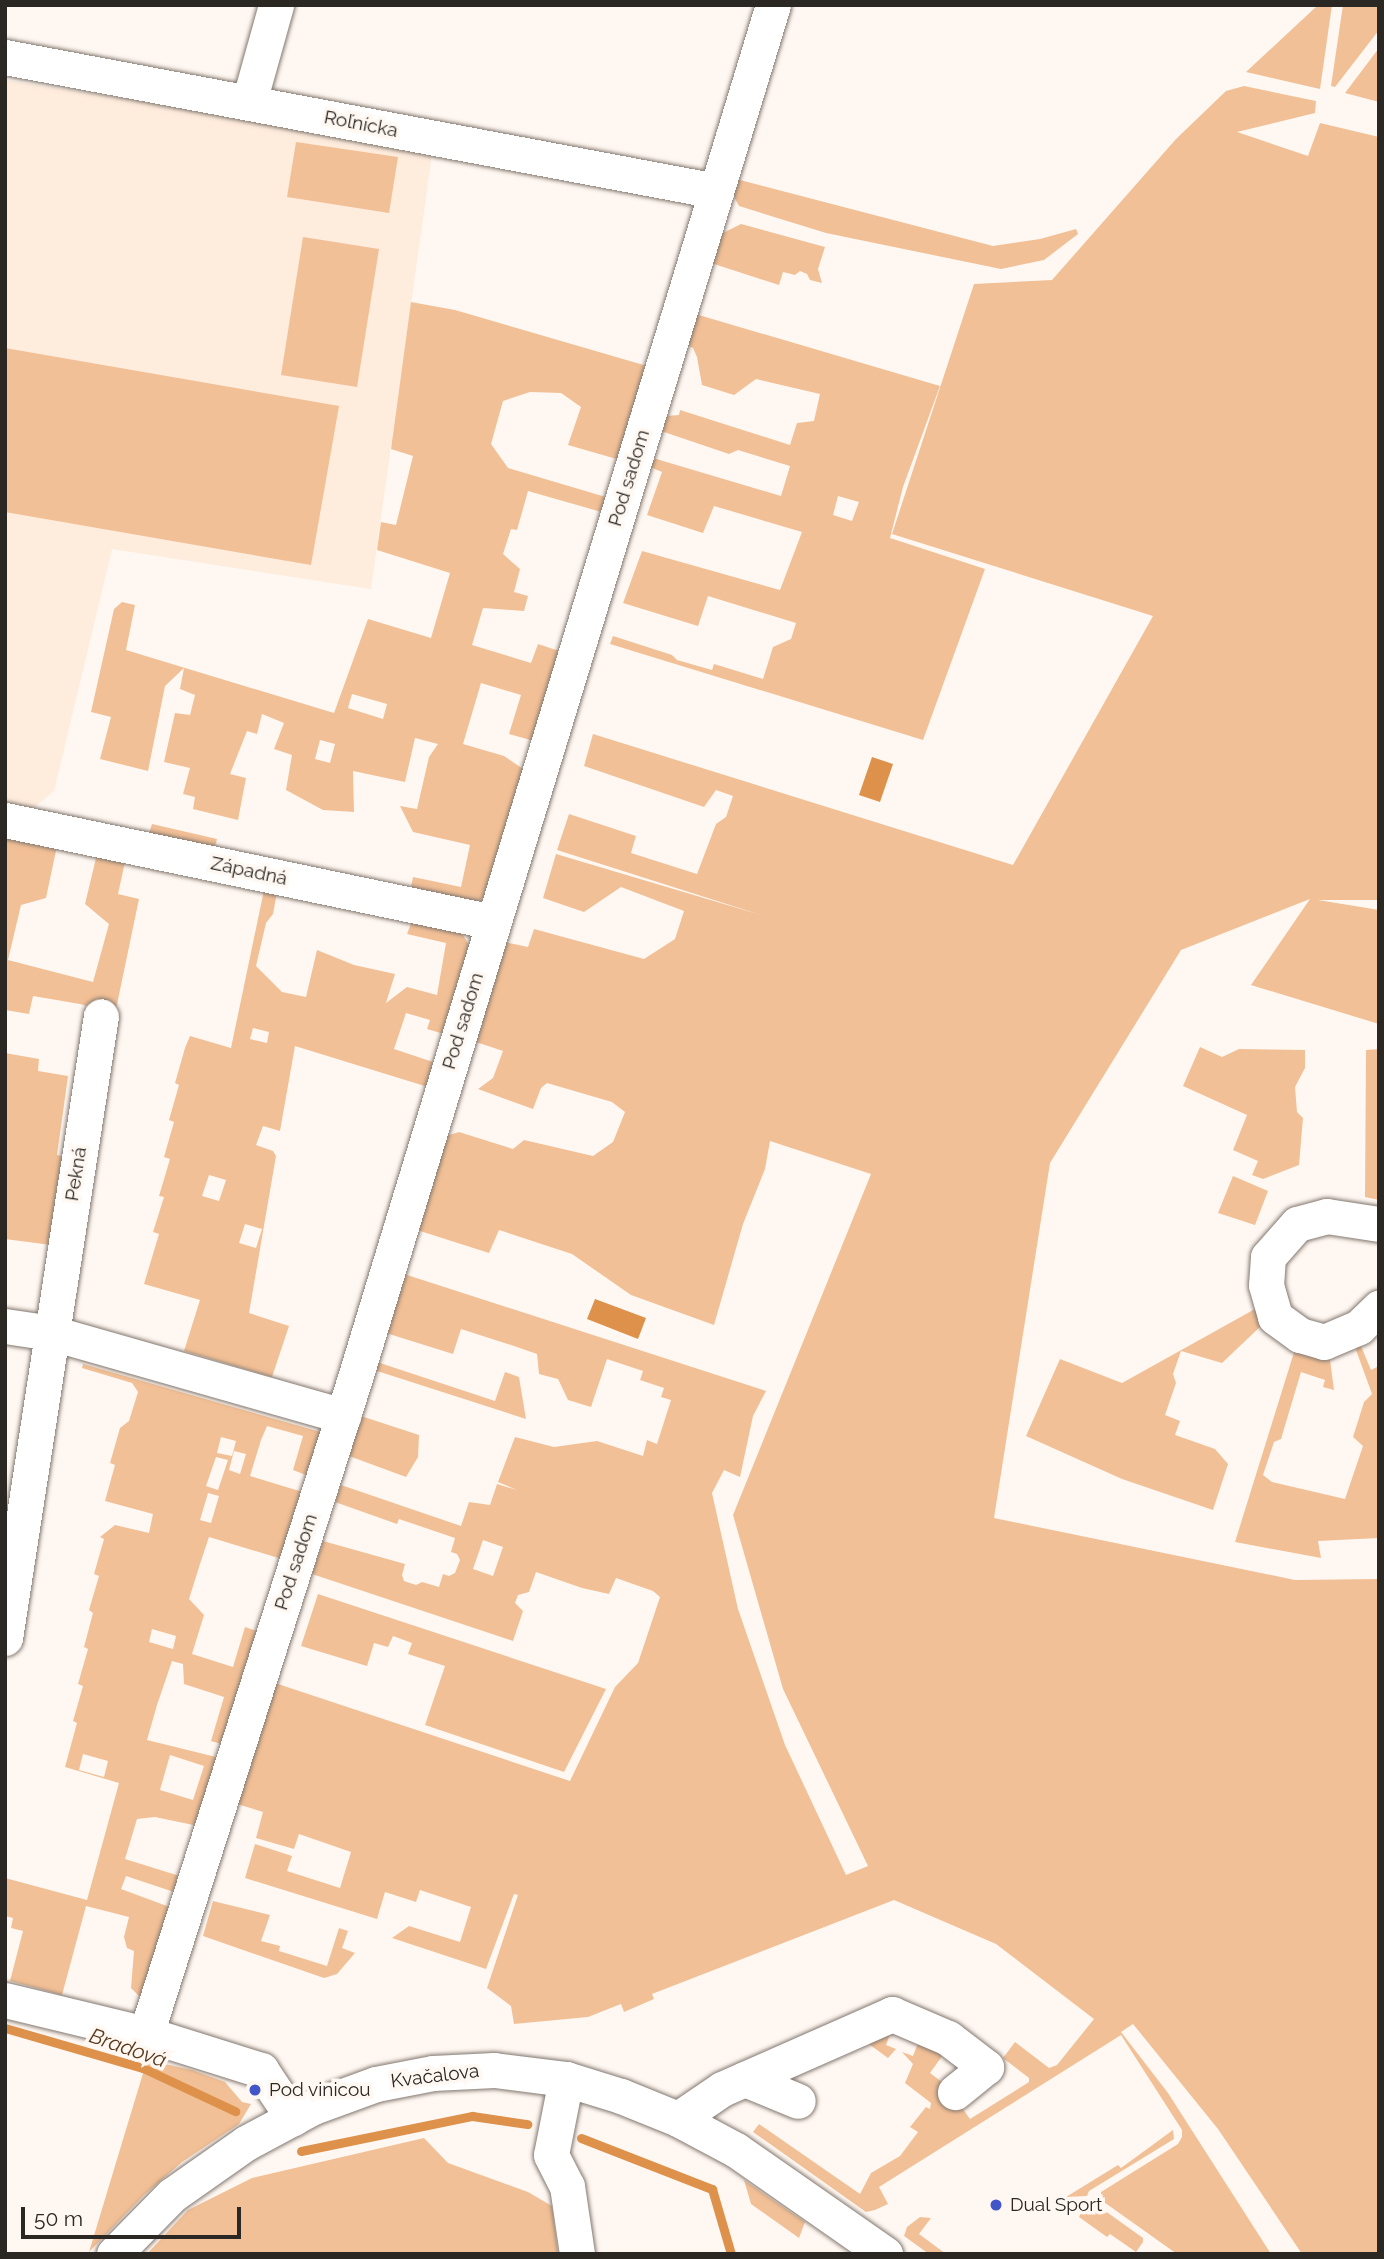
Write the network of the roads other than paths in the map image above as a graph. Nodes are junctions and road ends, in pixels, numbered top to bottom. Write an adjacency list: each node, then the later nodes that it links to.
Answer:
1 (276, 5): 4 (street)
2 (773, 5): 5 (street, Pod sadom)
3 (5, 57): 4 (street, Roľnícka)
4 (249, 103): 5 (street, Roľnícka)
5 (716, 191): 7 (street, Pod sadom)
6 (5, 820): 7 (street, Západná)
7 (493, 922): 13 (street, Pod sadom)
8 (101, 1016): 12 (street, Pekná)
9 (1379, 1224): 10 (street)
10 (1379, 1308)
11 (5, 1326): 12 (street)
12 (52, 1333): 13 (street); 14 (street, Pekná)
13 (342, 1416): 16 (street, Pod sadom)
14 (5, 1637)
15 (5, 2000): 16 (street)
16 (146, 2034): 21 (street)
17 (566, 2079): 21 (street, Kvačalova); 22 (street, Kvačalova); 24 (street)
18 (745, 2079): 19 (street); 20 (street); 22 (street)
19 (955, 2092)
20 (798, 2101)
21 (293, 2118): 23 (street, Kvačalova)
22 (678, 2119): 25 (street, Kvačalova)
23 (114, 2254)
24 (577, 2254)
25 (885, 2254)

